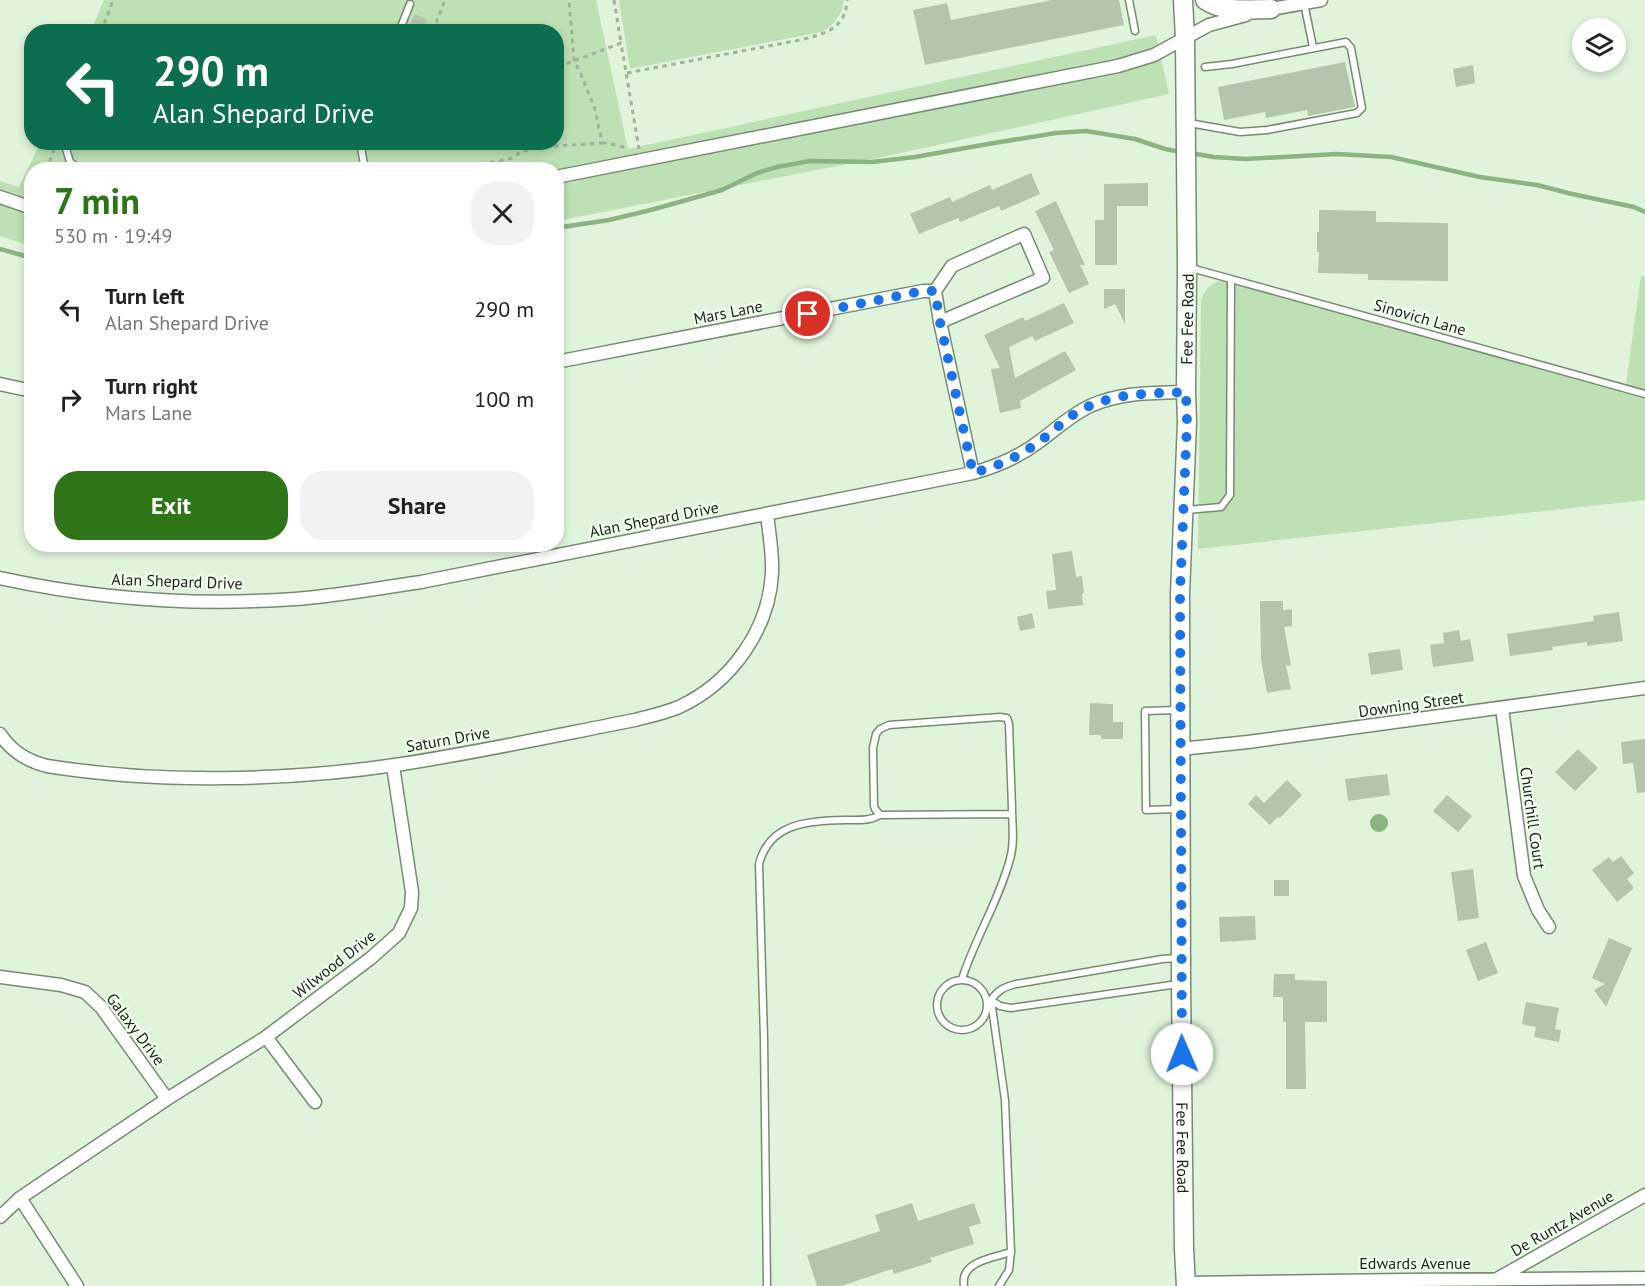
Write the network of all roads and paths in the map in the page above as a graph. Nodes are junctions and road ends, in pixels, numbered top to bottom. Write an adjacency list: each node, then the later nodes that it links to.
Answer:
1 (113, 0): 13 (path)
2 (445, 0): 15 (path)
3 (569, 0): 20 (path)
4 (614, 0): 18 (path)
5 (847, 0): 23 (path)
6 (1129, 0): 16 (lane)
7 (1182, 0): 17 (street, Fee Fee Road)
8 (1205, 0): 12 (street)
9 (1321, 0): 10 (street)
10 (1304, 3): 12 (street); 19 (lane)
11 (410, 4): 14 (lane)
12 (1271, 9): 17 (street)
13 (104, 24)
14 (402, 24)
15 (437, 24)
16 (1135, 31)
17 (1185, 38): 24 (street, Fee Fee Road); 29 (street)
18 (621, 43): 20 (path); 23 (path)
19 (1313, 47): 22 (lane); 24 (lane)
20 (574, 60): 21 (path); 25 (path)
21 (564, 64)
22 (1205, 67)
23 (627, 73): 27 (path)
24 (1186, 126): 32 (street, Fee Fee Road)
25 (564, 144)
26 (527, 150): 28 (path)
27 (639, 151)
28 (493, 162)
29 (564, 175)
30 (0, 197): 31 (street)
31 (24, 204)
32 (1187, 267): 33 (lane, Sinovich Lane); 39 (street, Fee Fee Road)
33 (1231, 279): 40 (lane, Sinovich Lane); 42 (lane)
34 (935, 291): 35 (street); 35 (street); 36 (street, Mars Lane)
35 (940, 322): 41 (street)
36 (564, 360)
37 (0, 384): 38 (street)
38 (24, 389)
39 (1186, 392): 41 (street, Alan Shepard Drive); 42 (street, Fee Fee Road)
40 (1645, 394)
41 (973, 473): 43 (street, Alan Shepard Drive)
42 (1183, 511): 47 (street, Fee Fee Road)
43 (766, 514): 44 (street, Alan Shepard Drive); 50 (street, Saturn Drive)
44 (0, 578)
45 (1645, 688): 46 (street, Downing Street)
46 (1502, 708): 49 (street, Downing Street); 54 (street, Churchill Court)
47 (1181, 710): 49 (street, Fee Fee Road); 51 (lane)
48 (0, 734): 50 (street, Saturn Drive)
49 (1180, 749): 51 (street, Fee Fee Road)
50 (393, 766): 60 (street, Wilwood Drive)
51 (1181, 809): 55 (street, Fee Fee Road)
52 (1012, 814): 53 (lane); 53 (lane); 57 (lane)
53 (880, 816): 72 (lane)
54 (1549, 927)
55 (1181, 958): 58 (street, Fee Fee Road); 59 (lane)
56 (0, 977): 61 (street, Galaxy Drive)
57 (962, 979): 59 (lane); 59 (lane)
58 (1181, 984): 59 (lane); 70 (street, Fee Fee Road)
59 (989, 1000): 66 (lane)
60 (266, 1037): 61 (street, Wilwood Drive); 62 (street)
61 (167, 1099): 64 (street, Wilwood Drive)
62 (315, 1102)
63 (1645, 1195): 68 (street, De Runtz Avenue)
64 (20, 1198): 65 (street, Wilwood Drive); 71 (street)
65 (0, 1217)
66 (1011, 1252): 73 (lane); 74 (lane)
67 (1645, 1278): 68 (street, Edwards Avenue)
68 (1496, 1279): 69 (street, Edwards Avenue)
69 (1407, 1283): 70 (street, Edwards Avenue)
70 (1186, 1285)
71 (77, 1286)
72 (767, 1286)
73 (964, 1286)
74 (999, 1286)

